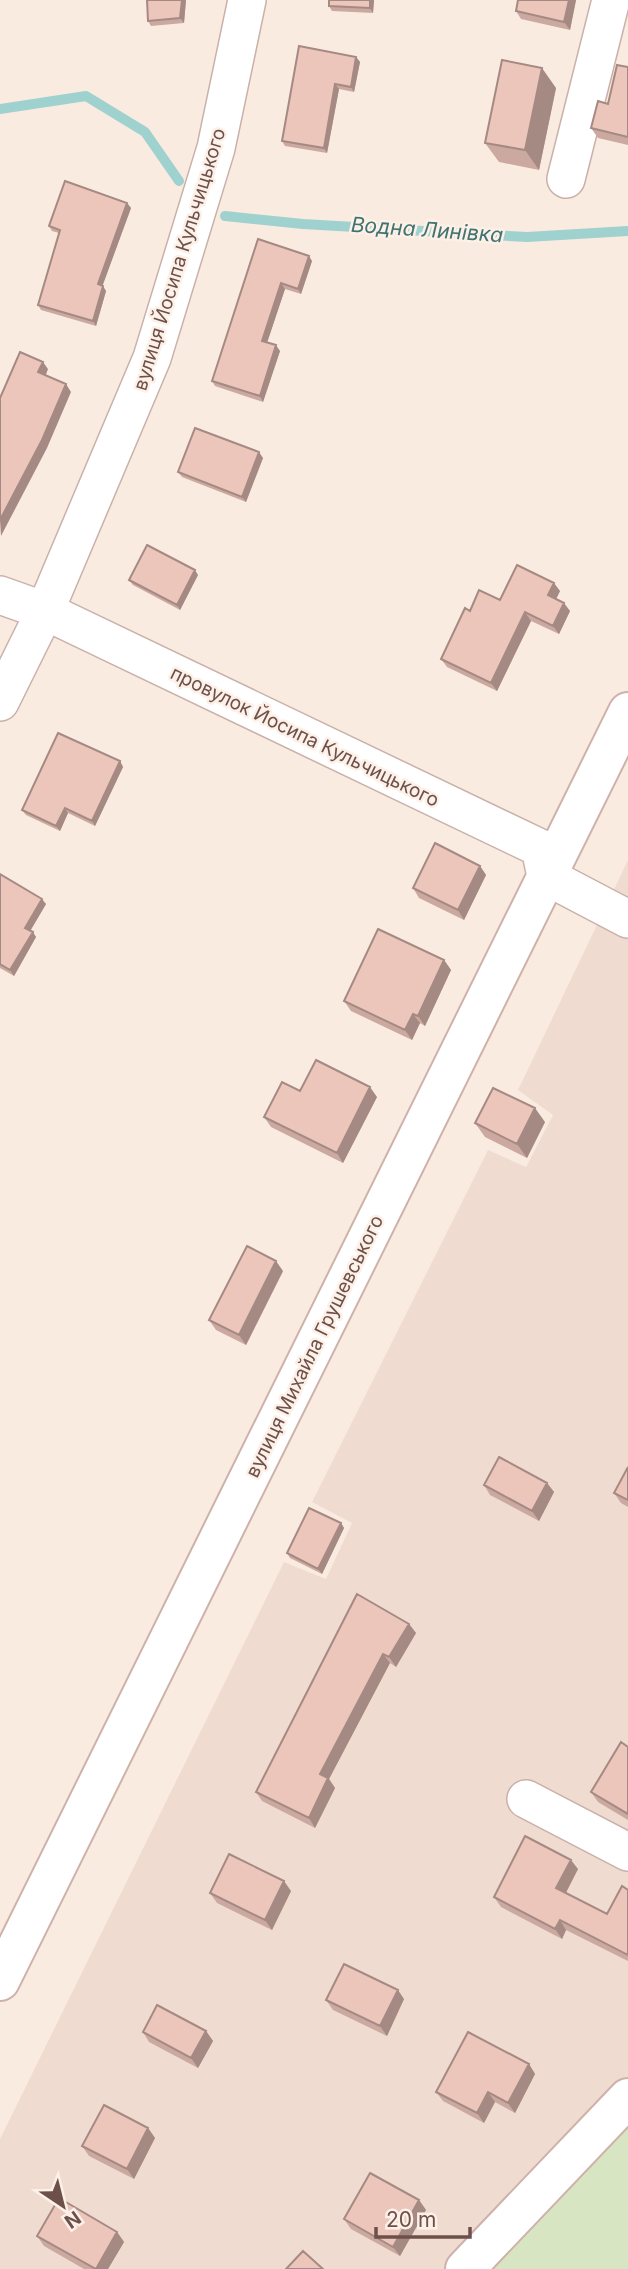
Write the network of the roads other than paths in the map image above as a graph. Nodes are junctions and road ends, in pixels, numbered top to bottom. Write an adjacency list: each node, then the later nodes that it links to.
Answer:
1 (247, 0): 5 (street, вулиця Йосипа Кульчицького)
2 (611, 0): 3 (street)
3 (566, 179)
4 (0, 595): 5 (street)
5 (45, 611): 6 (street, вулиця Йосипа Кульчицького); 8 (street, провулок Йосипа Кульчицького)
6 (0, 702)
7 (628, 712): 8 (street, вулиця Михайла Грушевського)
8 (546, 876): 9 (street); 12 (street, вулиця Михайла Грушевського)
9 (628, 919)
10 (526, 1799): 11 (street)
11 (628, 1852)
12 (0, 1980)
13 (628, 2098): 14 (street)
14 (465, 2269)

